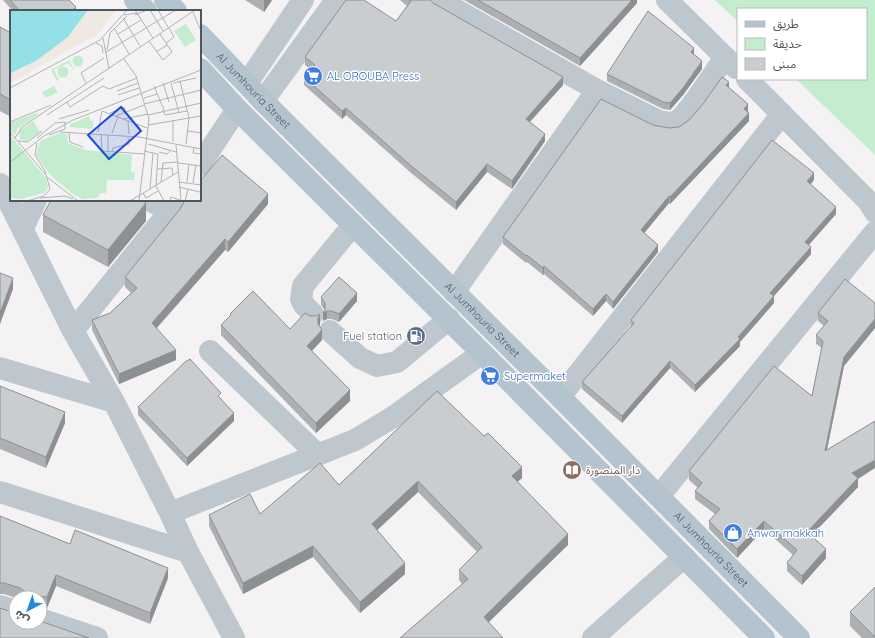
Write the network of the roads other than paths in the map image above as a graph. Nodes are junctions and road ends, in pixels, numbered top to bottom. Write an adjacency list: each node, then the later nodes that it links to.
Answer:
1 (135, 0): 7 (main road)
2 (165, 0): 8 (main road)
3 (304, 0): 13 (street)
4 (336, 0): 15 (street)
5 (440, 0): 14 (street)
6 (667, 0): 10 (street)
7 (145, 10)
8 (175, 10)
9 (201, 36): 13 (main road, Al Jumhouria Street)
10 (731, 63): 14 (street)
11 (201, 70): 16 (main road)
12 (748, 80): 17 (street)
13 (247, 83): 15 (main road, Al Jumhouria Street)
14 (597, 90): 27 (street)
15 (263, 100): 27 (main road, Al Jumhouria Street)
16 (237, 109): 18 (street); 24 (main road)
17 (782, 114): 23 (street); 35 (street)
18 (201, 163)
19 (0, 184): 25 (street)
20 (36, 201): 25 (street)
21 (153, 201): 22 (street)
22 (173, 206): 30 (street)
23 (875, 212)
24 (353, 224): 28 (street); 29 (main road)
25 (23, 228): 30 (street)
26 (875, 232): 39 (street)
27 (454, 292): 35 (main road, Al Jumhouria Street)
28 (313, 314)
29 (449, 319): 31 (street); 33 (main road)
30 (73, 331): 36 (street)
31 (330, 331)
32 (210, 351): 37 (street)
33 (482, 353): 37 (street); 42 (main road)
34 (0, 368): 36 (street)
35 (560, 397): 39 (main road, Al Jumhouria Street)
36 (114, 402): 40 (street)
37 (317, 454): 40 (street)
38 (0, 492): 41 (street)
39 (659, 496): 48 (main road, Al Jumhouria Street)
40 (170, 513): 41 (street)
41 (188, 552): 45 (street)
42 (684, 557): 46 (street); 47 (main road)
43 (48, 622): 44 (street)
44 (97, 638)
45 (234, 638)
46 (593, 638)
47 (764, 638)
48 (799, 638)

